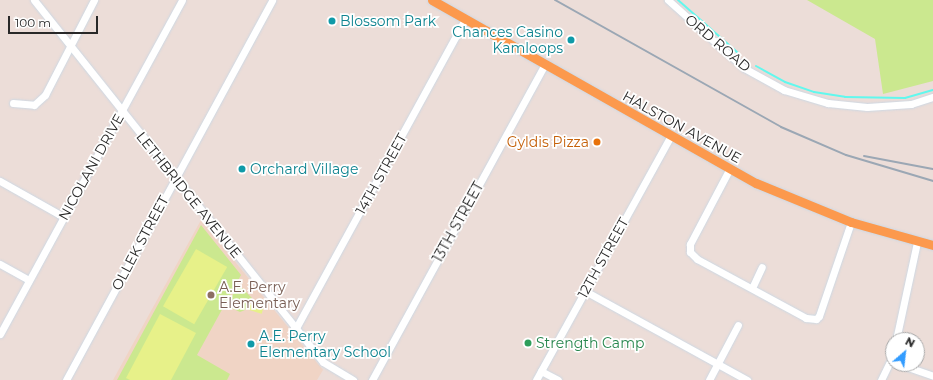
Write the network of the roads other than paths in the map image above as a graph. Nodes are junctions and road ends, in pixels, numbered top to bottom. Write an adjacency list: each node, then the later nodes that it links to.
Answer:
1 (34, 0): 8 (street, LETHBRIDGE AVENUE)
2 (94, 0): 8 (street)
3 (182, 0): 12 (street, NICOLANI DRIVE)
4 (272, 0): 15 (street, OLLEK STREET)
5 (432, 0): 7 (main road, HALSTON AVENUE)
6 (668, 0): 10 (street, ORD ROAD)
7 (465, 19): 9 (main road, HALSTON AVENUE); 27 (street, 14TH STREET)
8 (70, 44): 11 (street); 12 (street, LETHBRIDGE AVENUE)
9 (545, 64): 13 (main road, HALSTON AVENUE); 36 (street, 13TH STREET)
10 (933, 97)
11 (13, 102)
12 (122, 110): 15 (street, LETHBRIDGE AVENUE); 17 (street, NICOLANI DRIVE)
13 (670, 137): 14 (main road, HALSTON AVENUE); 25 (street, 12TH STREET)
14 (729, 170): 18 (main road, HALSTON AVENUE); 24 (street)
15 (176, 178): 27 (street, LETHBRIDGE AVENUE); 34 (street, OLLEK STREET)
16 (0, 181): 17 (street)
17 (64, 217): 23 (street, NICOLANI DRIVE)
18 (851, 222): 19 (main road, HALSTON AVENUE); 24 (street)
19 (917, 242): 20 (main road, HALSTON AVENUE); 28 (street)
20 (933, 245)
21 (0, 264): 23 (street)
22 (762, 267): 24 (street)
23 (30, 280): 29 (street, NICOLANI DRIVE)
24 (752, 288)
25 (585, 291): 30 (street); 31 (street, 12TH STREET)
26 (738, 325): 30 (street)
27 (296, 328): 35 (street, LETHBRIDGE AVENUE)
28 (898, 332)
29 (0, 334)
30 (717, 364): 39 (street); 40 (street)
31 (541, 371): 37 (street, 12TH STREET); 38 (street)
32 (922, 372): 33 (street)
33 (933, 376)
34 (66, 380)
35 (353, 380)
36 (372, 380)
37 (536, 380)
38 (558, 380)
39 (708, 380)
40 (747, 380)

